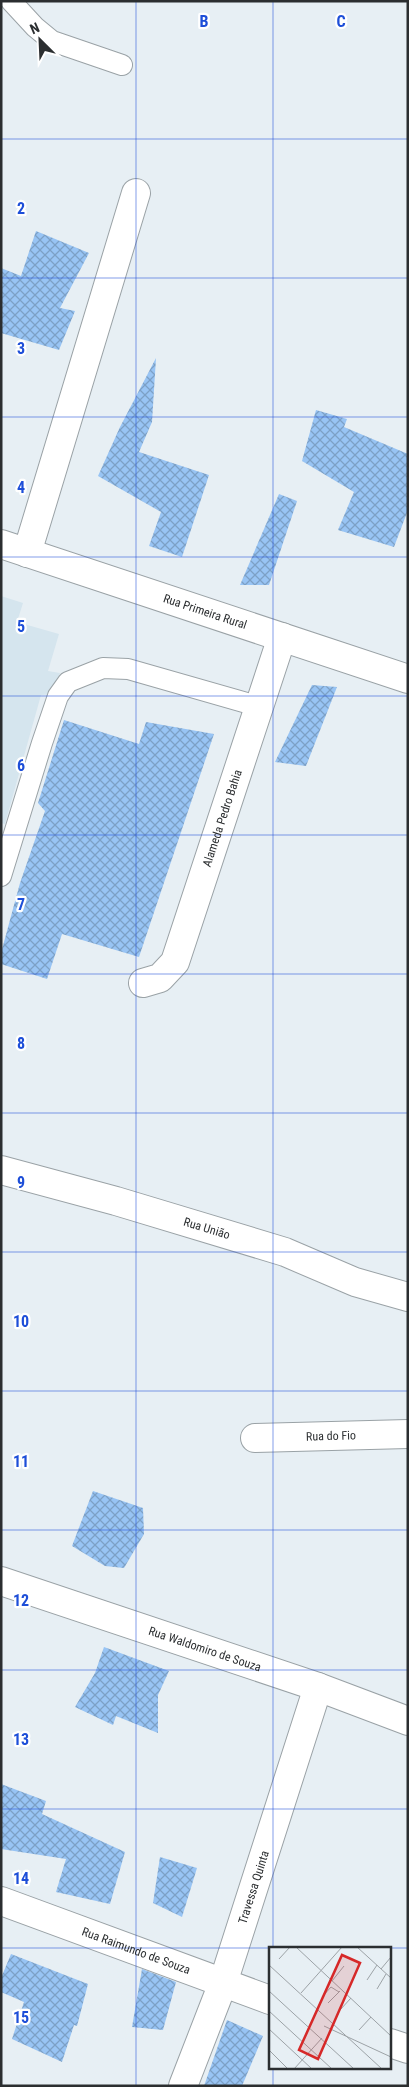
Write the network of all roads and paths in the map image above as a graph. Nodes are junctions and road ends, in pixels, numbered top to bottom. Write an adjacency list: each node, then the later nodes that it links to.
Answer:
1 (11, 1): 2 (lane)
2 (122, 65)
3 (136, 193): 5 (street)
4 (1, 544): 5 (street, Rua Primeira Rural)
5 (27, 552): 6 (street, Rua Primeira Rural)
6 (282, 637): 7 (street, Rua Primeira Rural); 8 (street, Alameda Pedro Bahia)
7 (408, 679)
8 (261, 707): 9 (lane); 10 (street, Alameda Pedro Bahia)
9 (1, 876)
10 (143, 983)
11 (1, 1170): 12 (street, Rua União)
12 (408, 1297)
13 (408, 1434): 14 (street, Rua do Fio)
14 (255, 1438)
15 (1, 1581): 16 (street, Rua Waldomiro de Souza)
16 (318, 1687): 17 (street, Rua Waldomiro de Souza); 19 (street, Travessa Quinta)
17 (408, 1721)
18 (1, 1901): 19 (street, Rua Raimundo de Souza)
19 (223, 1983): 20 (street, Rua Raimundo de Souza); 23 (street, Travessa Quinta)
20 (269, 2000)
21 (392, 2043): 22 (street)
22 (408, 2049)
23 (183, 2086)

